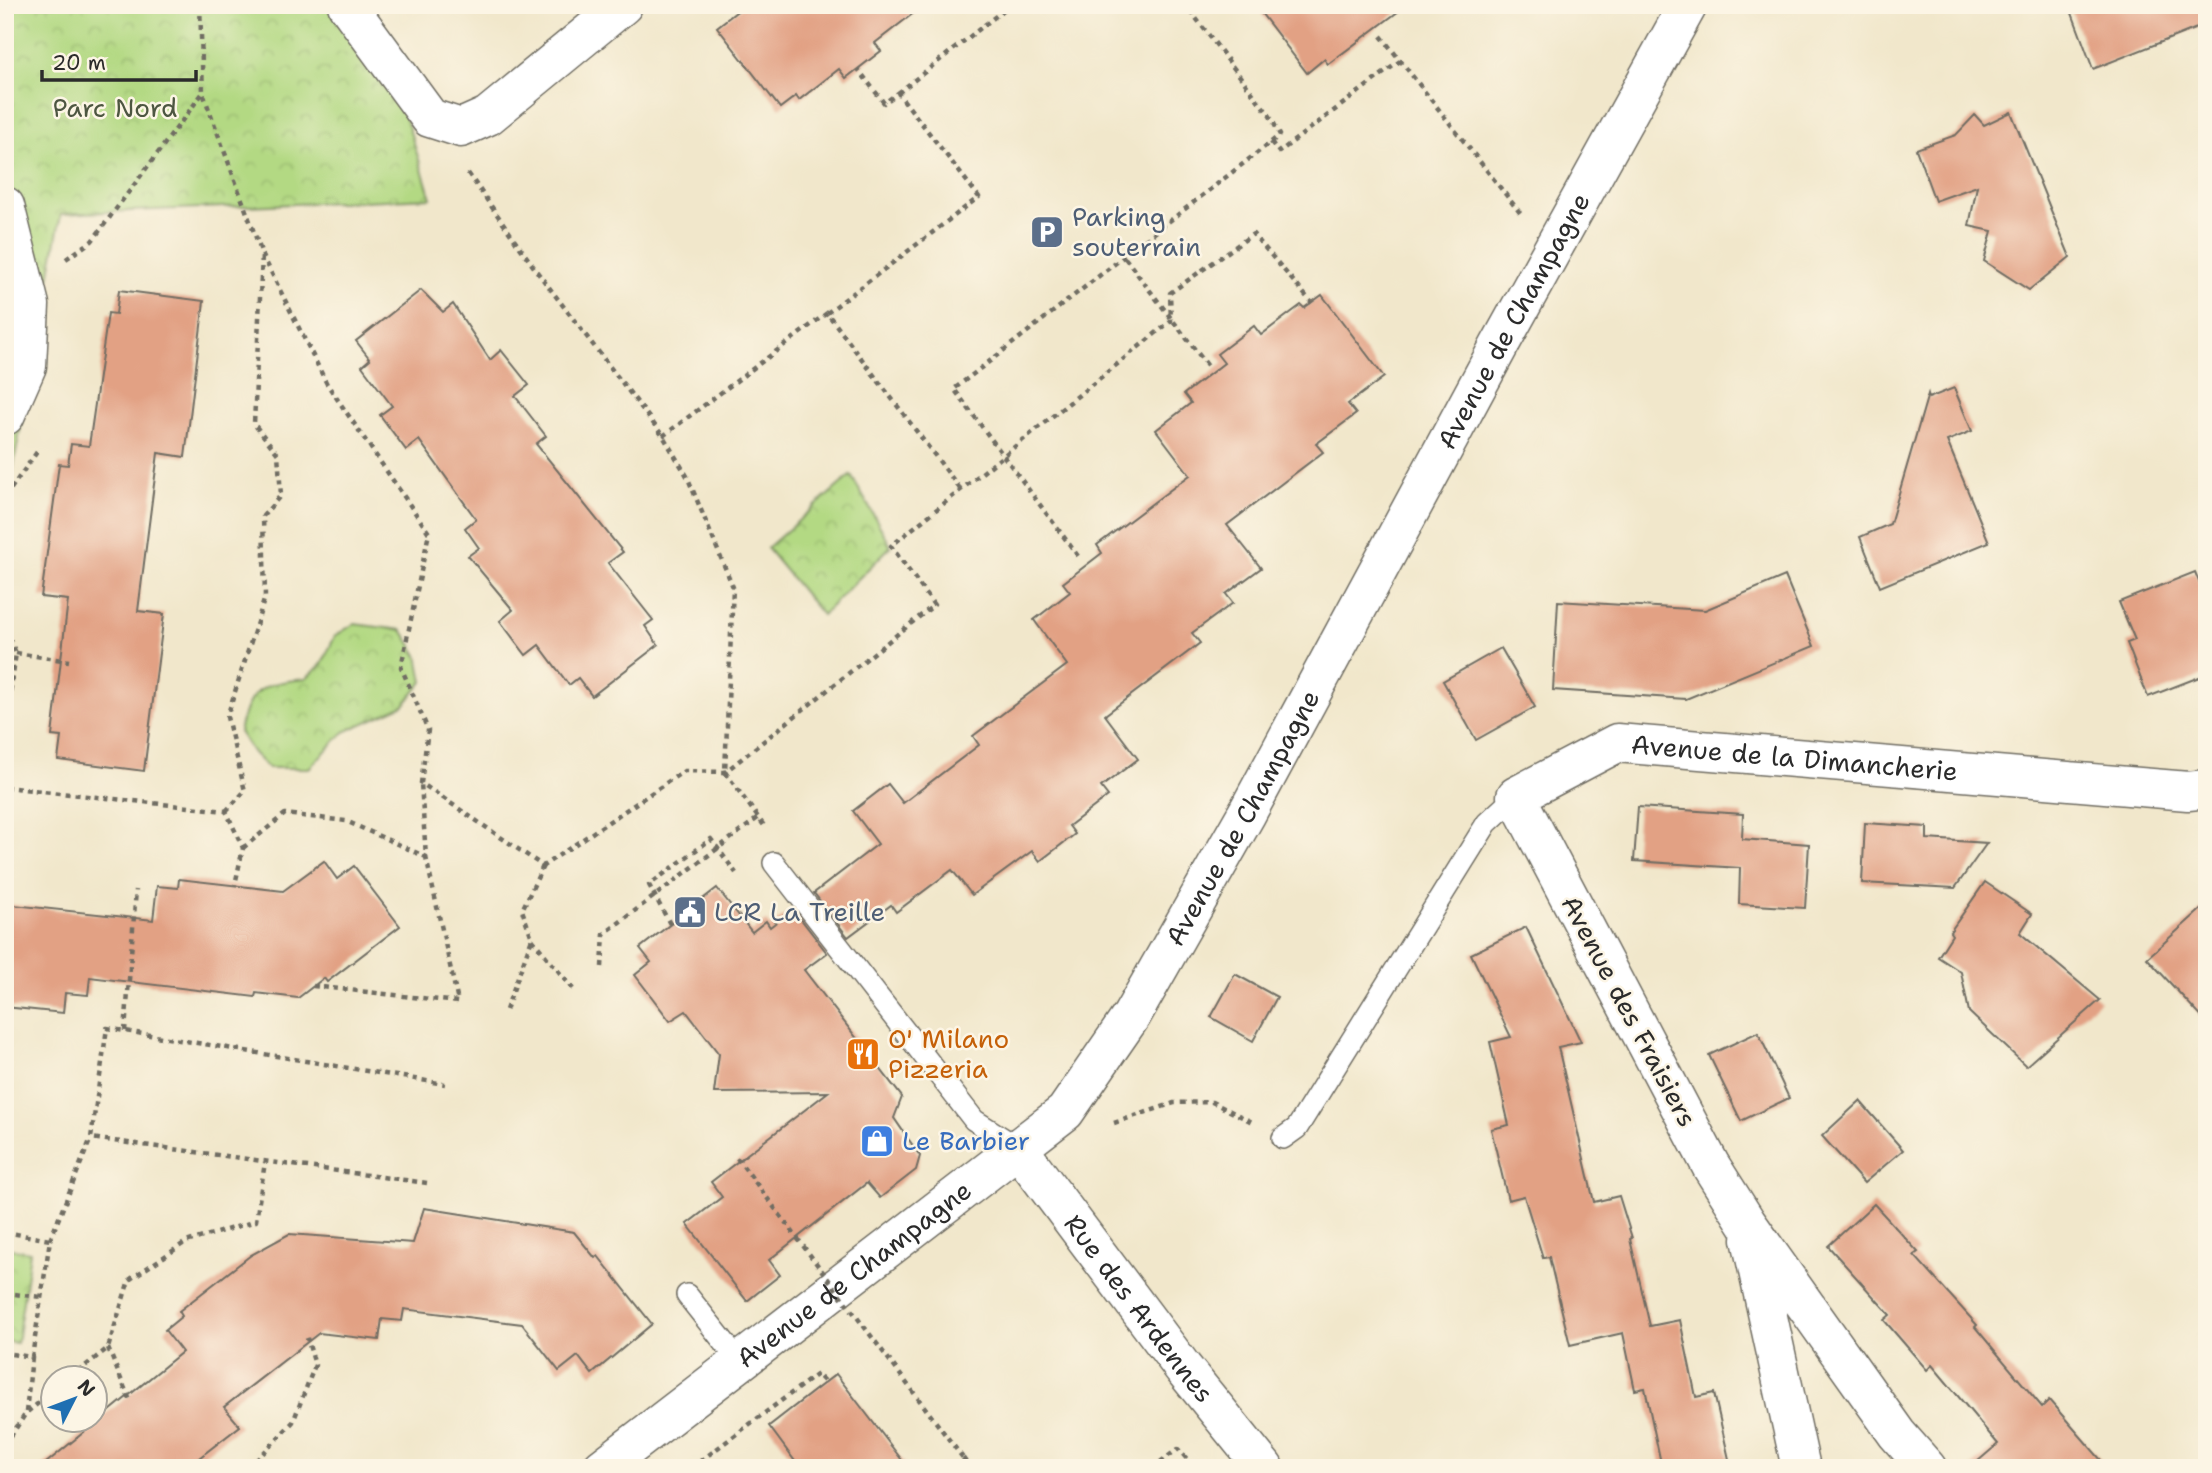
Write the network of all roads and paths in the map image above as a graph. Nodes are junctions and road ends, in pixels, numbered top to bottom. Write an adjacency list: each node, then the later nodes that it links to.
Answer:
1 (200, 5): 10 (path)
2 (623, 5): 12 (street)
3 (1010, 5): 11 (path)
4 (1186, 5): 13 (path)
5 (1688, 5): 15 (street, Avenue de Champagne)
6 (356, 9): 12 (street)
7 (1381, 36): 8 (path)
8 (1400, 61): 13 (path); 15 (path)
9 (858, 69): 11 (path)
10 (203, 93): 16 (path); 18 (path)
11 (898, 93): 20 (path)
12 (430, 118): 24 (path)
13 (1271, 142): 17 (path)
14 (5, 206): 18 (street)
15 (1552, 253): 54 (street, Avenue de Champagne)
16 (262, 254): 33 (path); 37 (path)
17 (1125, 258): 21 (path); 25 (path)
18 (26, 287): 23 (street)
19 (1312, 303): 21 (path)
20 (827, 313): 24 (path); 26 (path)
21 (1171, 321): 22 (path); 25 (path)
22 (1210, 369)
23 (5, 416)
24 (663, 436): 32 (path)
25 (1005, 456): 26 (path); 27 (path)
26 (961, 490): 32 (path)
27 (1078, 556)
28 (5, 629): 29 (path)
29 (16, 653): 30 (path); 31 (path)
30 (69, 661)
31 (5, 729)
32 (725, 772): 38 (path); 42 (path)
33 (421, 783): 40 (path); 42 (path)
34 (5, 787): 37 (path)
35 (1516, 796): 36 (street, Avenue de la Dimancherie); 56 (lane, Avenue de la Dimancherie); 61 (street, Avenue des Fraisiers)
36 (2201, 797)
37 (226, 811): 39 (path)
38 (758, 817): 41 (path); 47 (path)
39 (243, 848): 40 (path); 43 (path)
40 (426, 857): 48 (path)
41 (774, 863): 45 (path); 57 (lane)
42 (543, 866): 46 (path)
43 (234, 886)
44 (136, 890): 51 (path)
45 (670, 924)
46 (532, 938): 49 (path); 50 (path)
47 (602, 967)
48 (313, 986)
49 (573, 989)
50 (506, 1010)
51 (125, 1031): 52 (path); 55 (path)
52 (444, 1084)
53 (1231, 1111): 54 (path)
54 (1065, 1112): 57 (street, Avenue de Champagne)
55 (92, 1138): 59 (path); 63 (path)
56 (1283, 1138)
57 (1018, 1148): 71 (street, Avenue de Champagne); 85 (street, Rue des Ardennes)
58 (737, 1158): 79 (path, bridge)
59 (265, 1162): 60 (path); 68 (path)
60 (427, 1184)
61 (1748, 1223): 86 (street); 87 (street, Avenue des Fraisiers)
62 (5, 1232): 63 (path)
63 (50, 1240): 66 (path)
64 (5, 1293): 66 (path)
65 (687, 1295): 71 (lane)
66 (41, 1297): 70 (path)
67 (307, 1338): 80 (path)
68 (108, 1348): 72 (path); 75 (path)
69 (5, 1353): 70 (path)
70 (32, 1357): 76 (path)
71 (740, 1362): 81 (street, Avenue de Champagne)
72 (88, 1364)
73 (825, 1382): 82 (path)
74 (38, 1403): 76 (path)
75 (131, 1403)
76 (26, 1413): 77 (path)
77 (5, 1445)
78 (882, 1465): 79 (path)
79 (968, 1466)
80 (249, 1468)
81 (602, 1468)
82 (696, 1468)
83 (1152, 1468): 84 (path)
84 (1195, 1468)
85 (1264, 1468)
86 (1801, 1468)
87 (1927, 1468)

